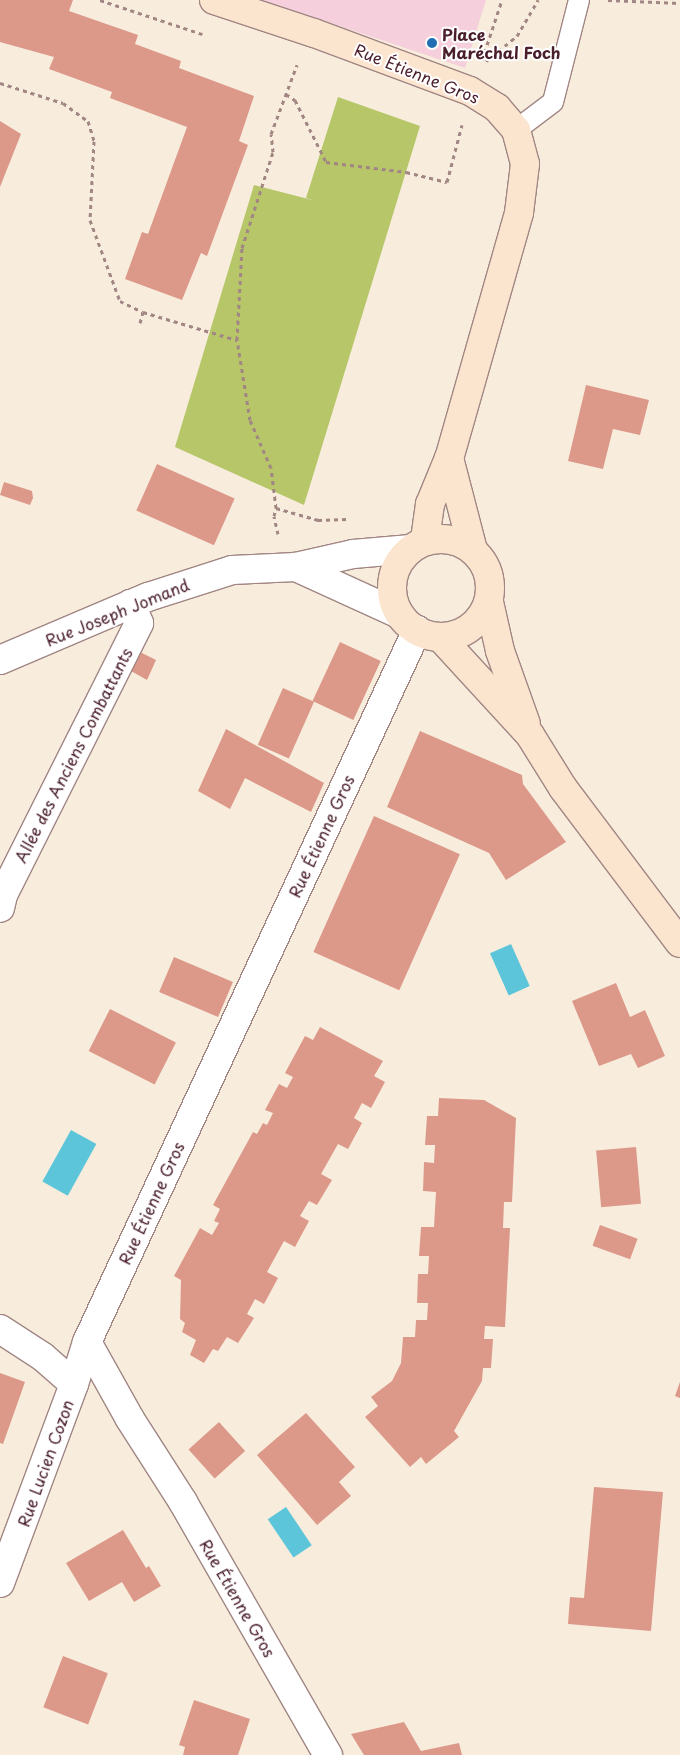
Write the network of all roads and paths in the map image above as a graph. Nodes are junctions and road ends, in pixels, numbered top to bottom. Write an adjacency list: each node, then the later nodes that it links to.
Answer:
1 (214, 0): 8 (main road, Rue Étienne Gros)
2 (502, 0): 3 (path)
3 (538, 0)
4 (680, 3): 5 (path)
5 (579, 5): 10 (lane)
6 (297, 64): 9 (path)
7 (0, 83): 11 (path)
8 (470, 91): 9 (path); 10 (main road, Rue Étienne Gros)
9 (286, 94): 13 (path)
10 (516, 130): 14 (main road, Rue Étienne Gros)
11 (143, 312): 12 (path); 13 (path)
12 (140, 323)
13 (237, 340): 15 (path)
14 (449, 458): 17 (main road, Rue Étienne Gros); 18 (main road)
15 (276, 508): 16 (path); 19 (path)
16 (350, 519)
17 (418, 545): 18 (main road); 19 (street, Rue Joseph Jomand); 22 (main road)
18 (473, 550): 20 (main road)
19 (289, 567): 21 (street, Rue Joseph Jomand); 22 (street, Rue Joseph Jomand)
20 (489, 602): 22 (main road); 24 (main road)
21 (131, 604): 23 (street, Rue Joseph Jomand); 25 (street, Allée des Anciens Combattants)
22 (418, 627): 24 (main road); 28 (street, Rue Étienne Gros)
23 (0, 660)
24 (530, 735): 26 (main road)
25 (0, 908)
26 (680, 943)
27 (0, 1329): 29 (street)
28 (87, 1342): 29 (street, Rue Lucien Cozon); 31 (street, Rue Étienne Gros)
29 (74, 1384): 30 (street, Rue Lucien Cozon)
30 (0, 1583)
31 (328, 1755)

